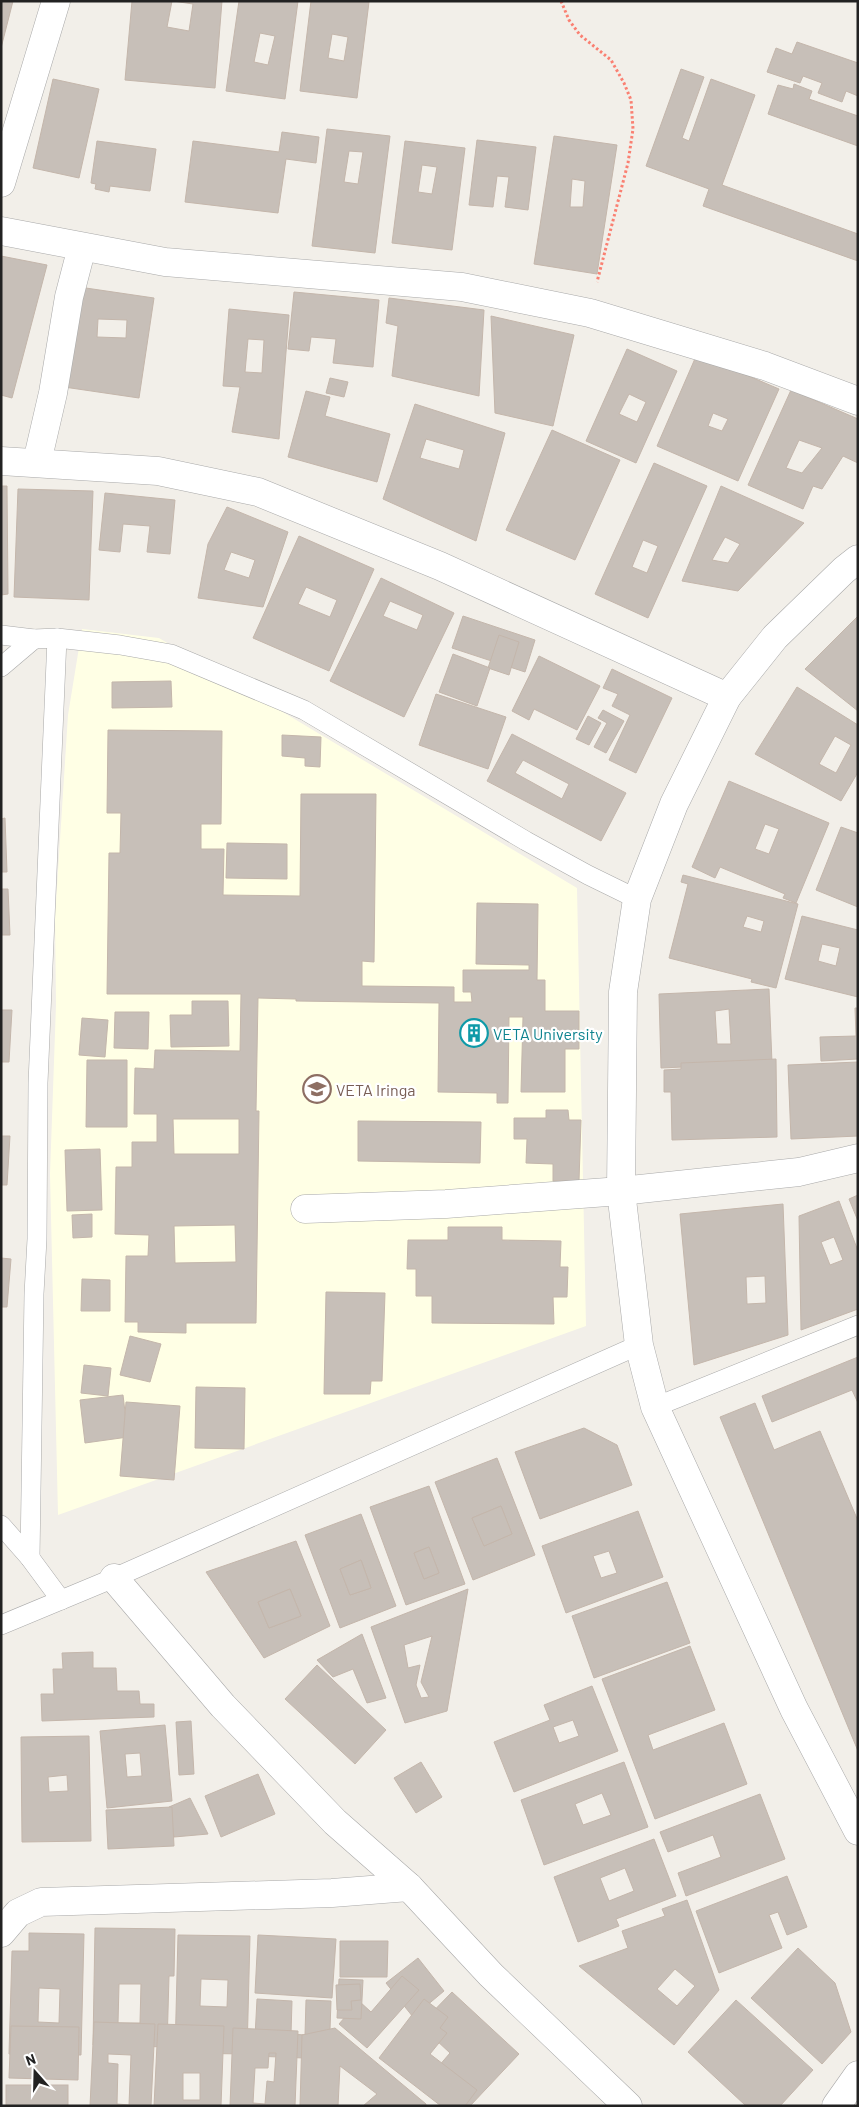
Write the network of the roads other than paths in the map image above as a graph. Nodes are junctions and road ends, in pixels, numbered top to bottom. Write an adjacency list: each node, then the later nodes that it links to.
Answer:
1 (56, 1): 2 (street)
2 (1, 184)
3 (1, 231): 4 (street)
4 (82, 247): 5 (street); 7 (street)
5 (858, 402)
6 (1, 461): 7 (street)
7 (37, 462): 13 (street)
8 (858, 559): 13 (street)
9 (1, 635): 11 (lane)
10 (58, 638): 11 (lane); 14 (lane); 22 (lane)
11 (34, 639): 12 (lane)
12 (1, 667)
13 (727, 697): 14 (street)
14 (637, 899): 16 (street)
15 (858, 1158): 16 (street)
16 (621, 1191): 17 (street); 19 (street)
17 (306, 1209)
18 (858, 1325): 20 (lane)
19 (638, 1345): 20 (street); 23 (lane)
20 (655, 1407): 26 (street)
21 (1, 1525): 22 (lane)
22 (30, 1558): 24 (lane)
23 (114, 1578): 24 (lane); 27 (street)
24 (62, 1600): 25 (lane)
25 (1, 1625)
26 (858, 1831)
27 (409, 1887): 28 (street); 30 (street)
28 (1, 1933)
29 (858, 2075): 31 (street)
30 (611, 2101)
31 (836, 2106)

